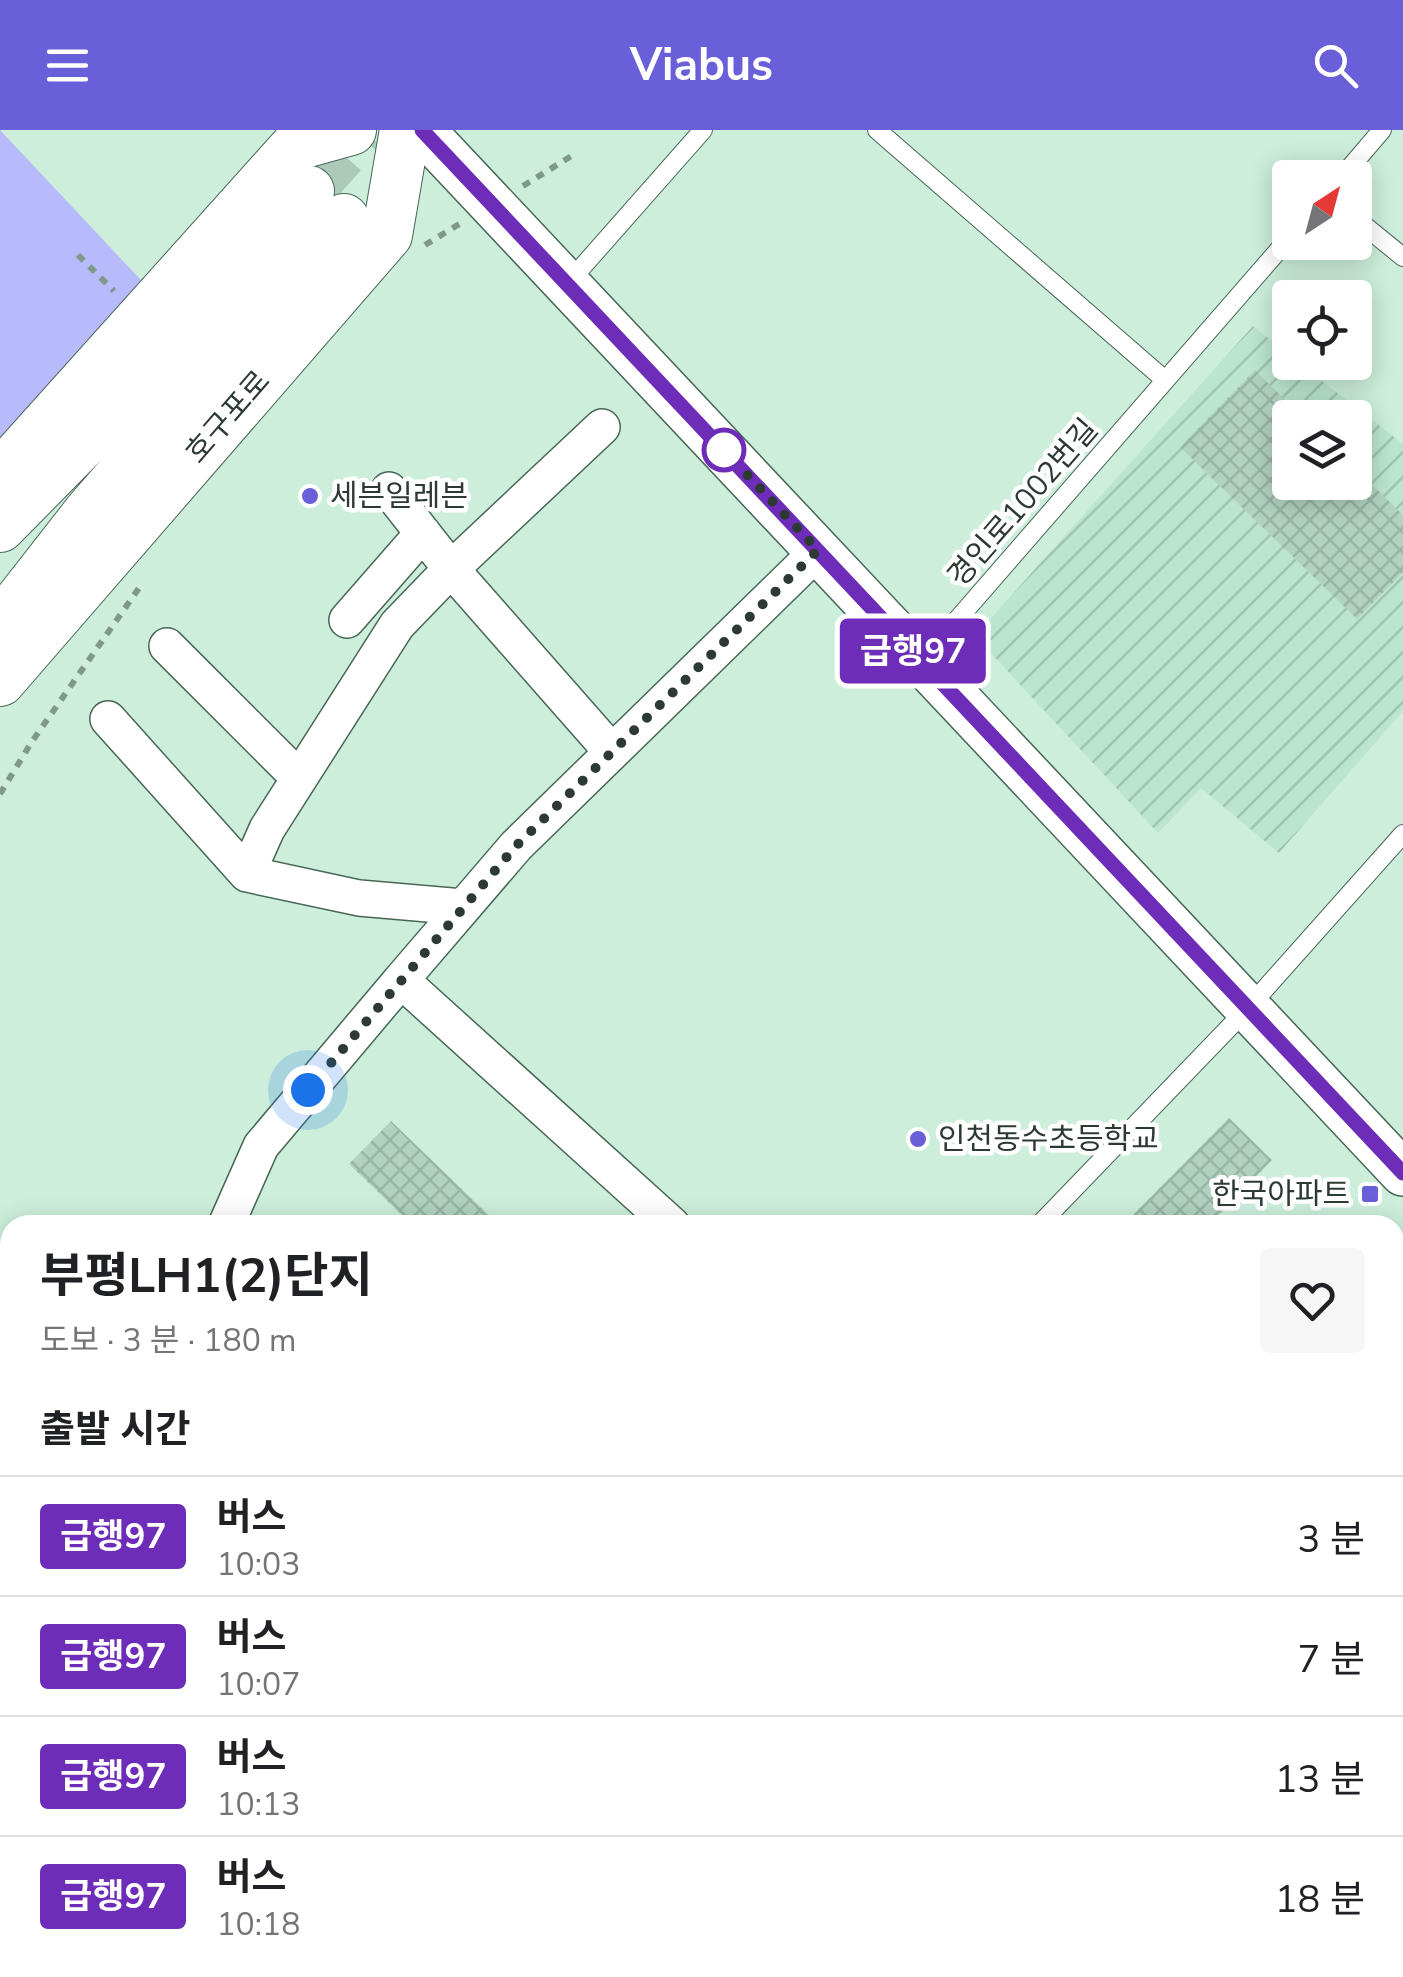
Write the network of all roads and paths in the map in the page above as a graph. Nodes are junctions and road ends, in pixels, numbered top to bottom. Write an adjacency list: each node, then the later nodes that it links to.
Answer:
1 (350, 130): 16 (main road)
2 (404, 130): 26 (main road, 호구포로)
3 (422, 130): 12 (street)
4 (704, 130): 12 (lane)
5 (877, 130): 14 (lane)
6 (1382, 130): 7 (lane)
7 (1356, 160)
8 (1372, 232): 11 (lane)
9 (78, 255): 13 (path)
10 (1272, 257): 14 (lane, 경인로1002번길)
11 (1403, 257)
12 (568, 284): 20 (street)
13 (115, 292)
14 (1166, 380): 25 (lane, 경인로1002번길)
15 (602, 427): 21 (street)
16 (0, 476)
17 (388, 490): 19 (street)
18 (0, 527): 23 (main road, 호구포로)
19 (423, 533): 21 (street); 22 (street)
20 (818, 550): 25 (street); 28 (street)
21 (451, 569): 28 (street); 29 (street)
22 (347, 620)
23 (0, 626)
24 (167, 646): 29 (street)
25 (922, 661): 34 (street)
26 (0, 681)
27 (108, 720): 31 (street)
28 (612, 752): 32 (street)
29 (298, 778): 31 (street)
30 (1403, 834): 34 (lane)
31 (247, 874): 32 (street)
32 (463, 907): 33 (street)
33 (401, 980): 36 (street); 37 (street)
34 (1248, 1008): 35 (street); 38 (lane)
35 (1403, 1173)
36 (230, 1215)
37 (661, 1215)
38 (1049, 1215)

